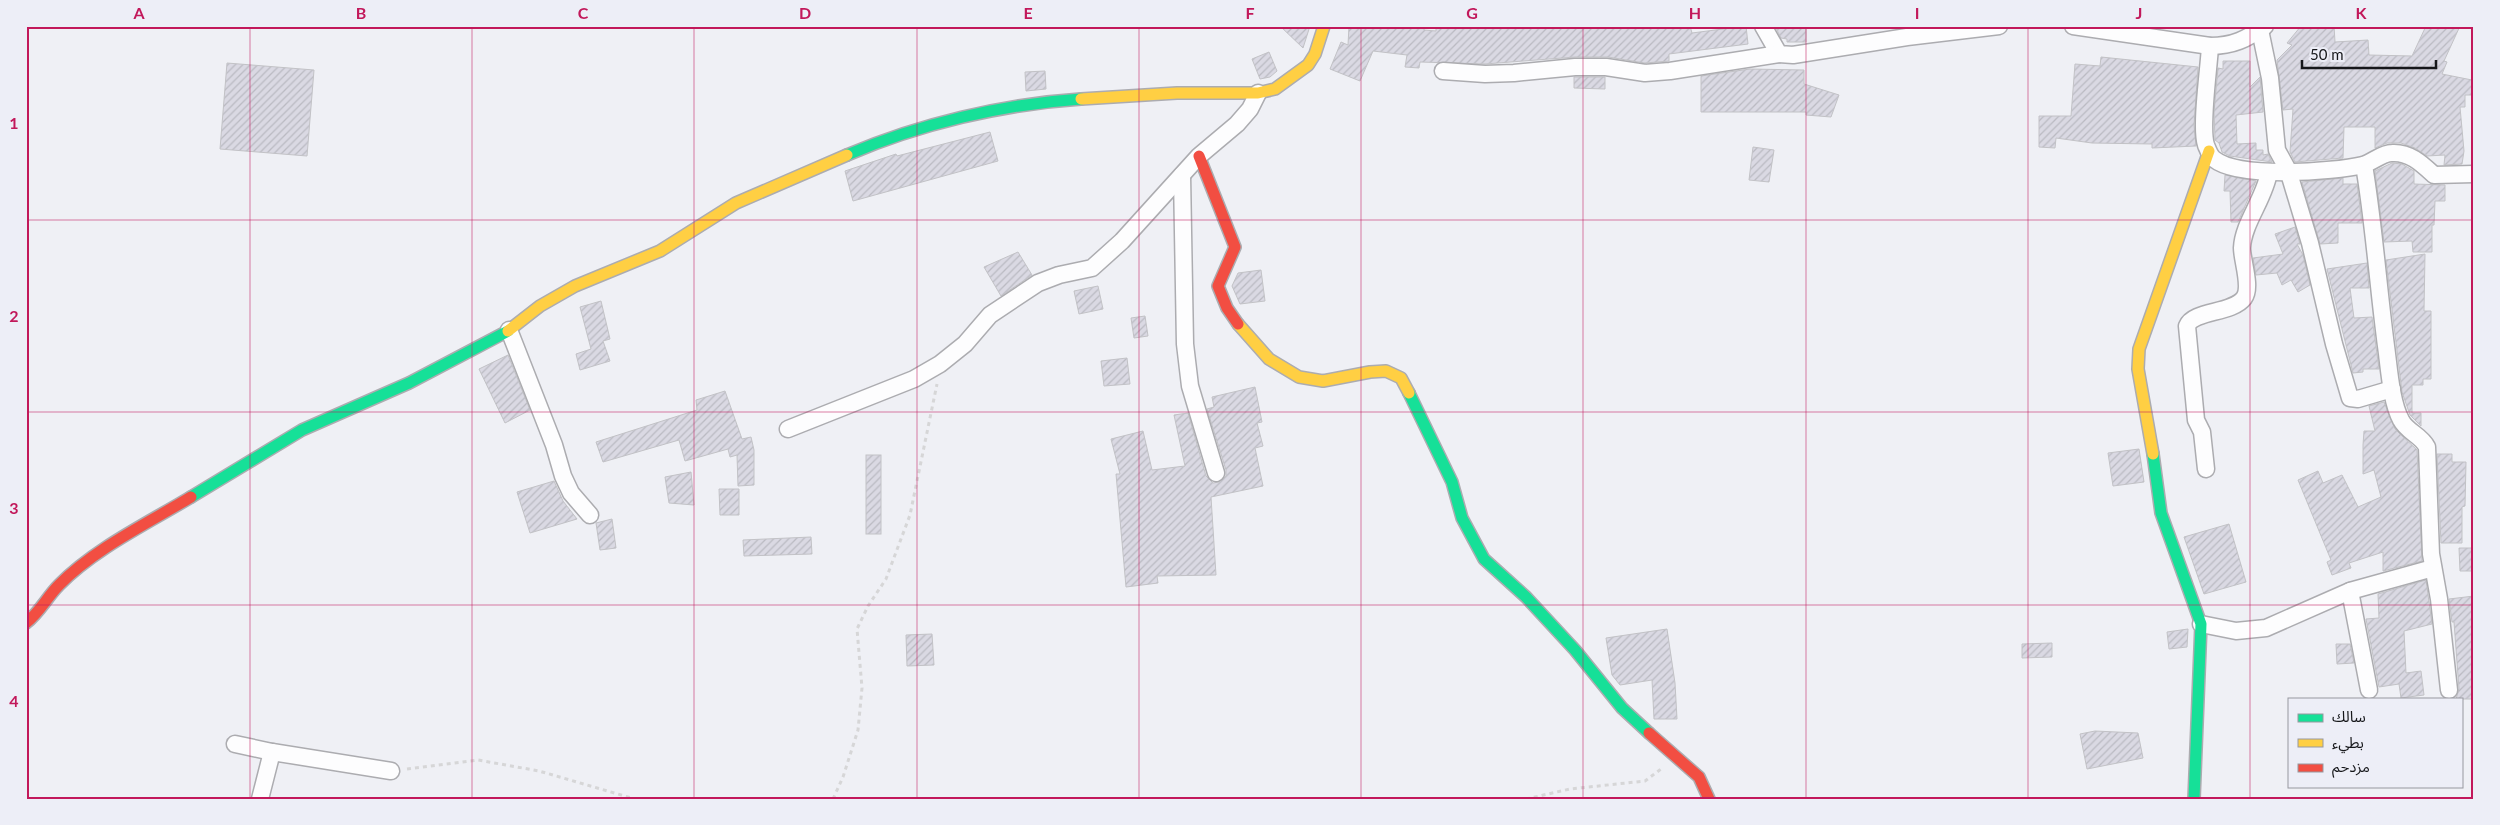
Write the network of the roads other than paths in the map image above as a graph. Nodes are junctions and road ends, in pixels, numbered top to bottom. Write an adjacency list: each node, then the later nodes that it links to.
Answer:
1 (1324, 26): 9 (street)
2 (1763, 26): 7 (street)
3 (2000, 26): 7 (street)
4 (2073, 26): 6 (street)
5 (2262, 28): 6 (street); 13 (street)
6 (2210, 46): 10 (street)
7 (1779, 54): 8 (street)
8 (1443, 71)
9 (1258, 92): 11 (street); 17 (street)
10 (2209, 151): 14 (street); 26 (street)
11 (1199, 156): 16 (street); 33 (street)
12 (2364, 165): 13 (street); 15 (street); 18 (street)
13 (2288, 170): 14 (street); 18 (street)
14 (2268, 172): 20 (street)
15 (2474, 174)
16 (1182, 175): 19 (street); 21 (street)
17 (509, 330): 22 (street); 25 (street)
18 (2392, 388): 23 (street)
19 (788, 429)
20 (2206, 469)
21 (1216, 472)
22 (590, 515)
23 (2433, 568): 24 (street); 28 (street)
24 (2350, 591): 26 (street); 27 (street)
25 (26, 622)
26 (2201, 624): 34 (street)
27 (2369, 690)
28 (2449, 690)
29 (235, 744): 30 (street)
30 (272, 752): 31 (street); 32 (street)
31 (391, 771)
32 (260, 799)
33 (1709, 799)
34 (2194, 799)

